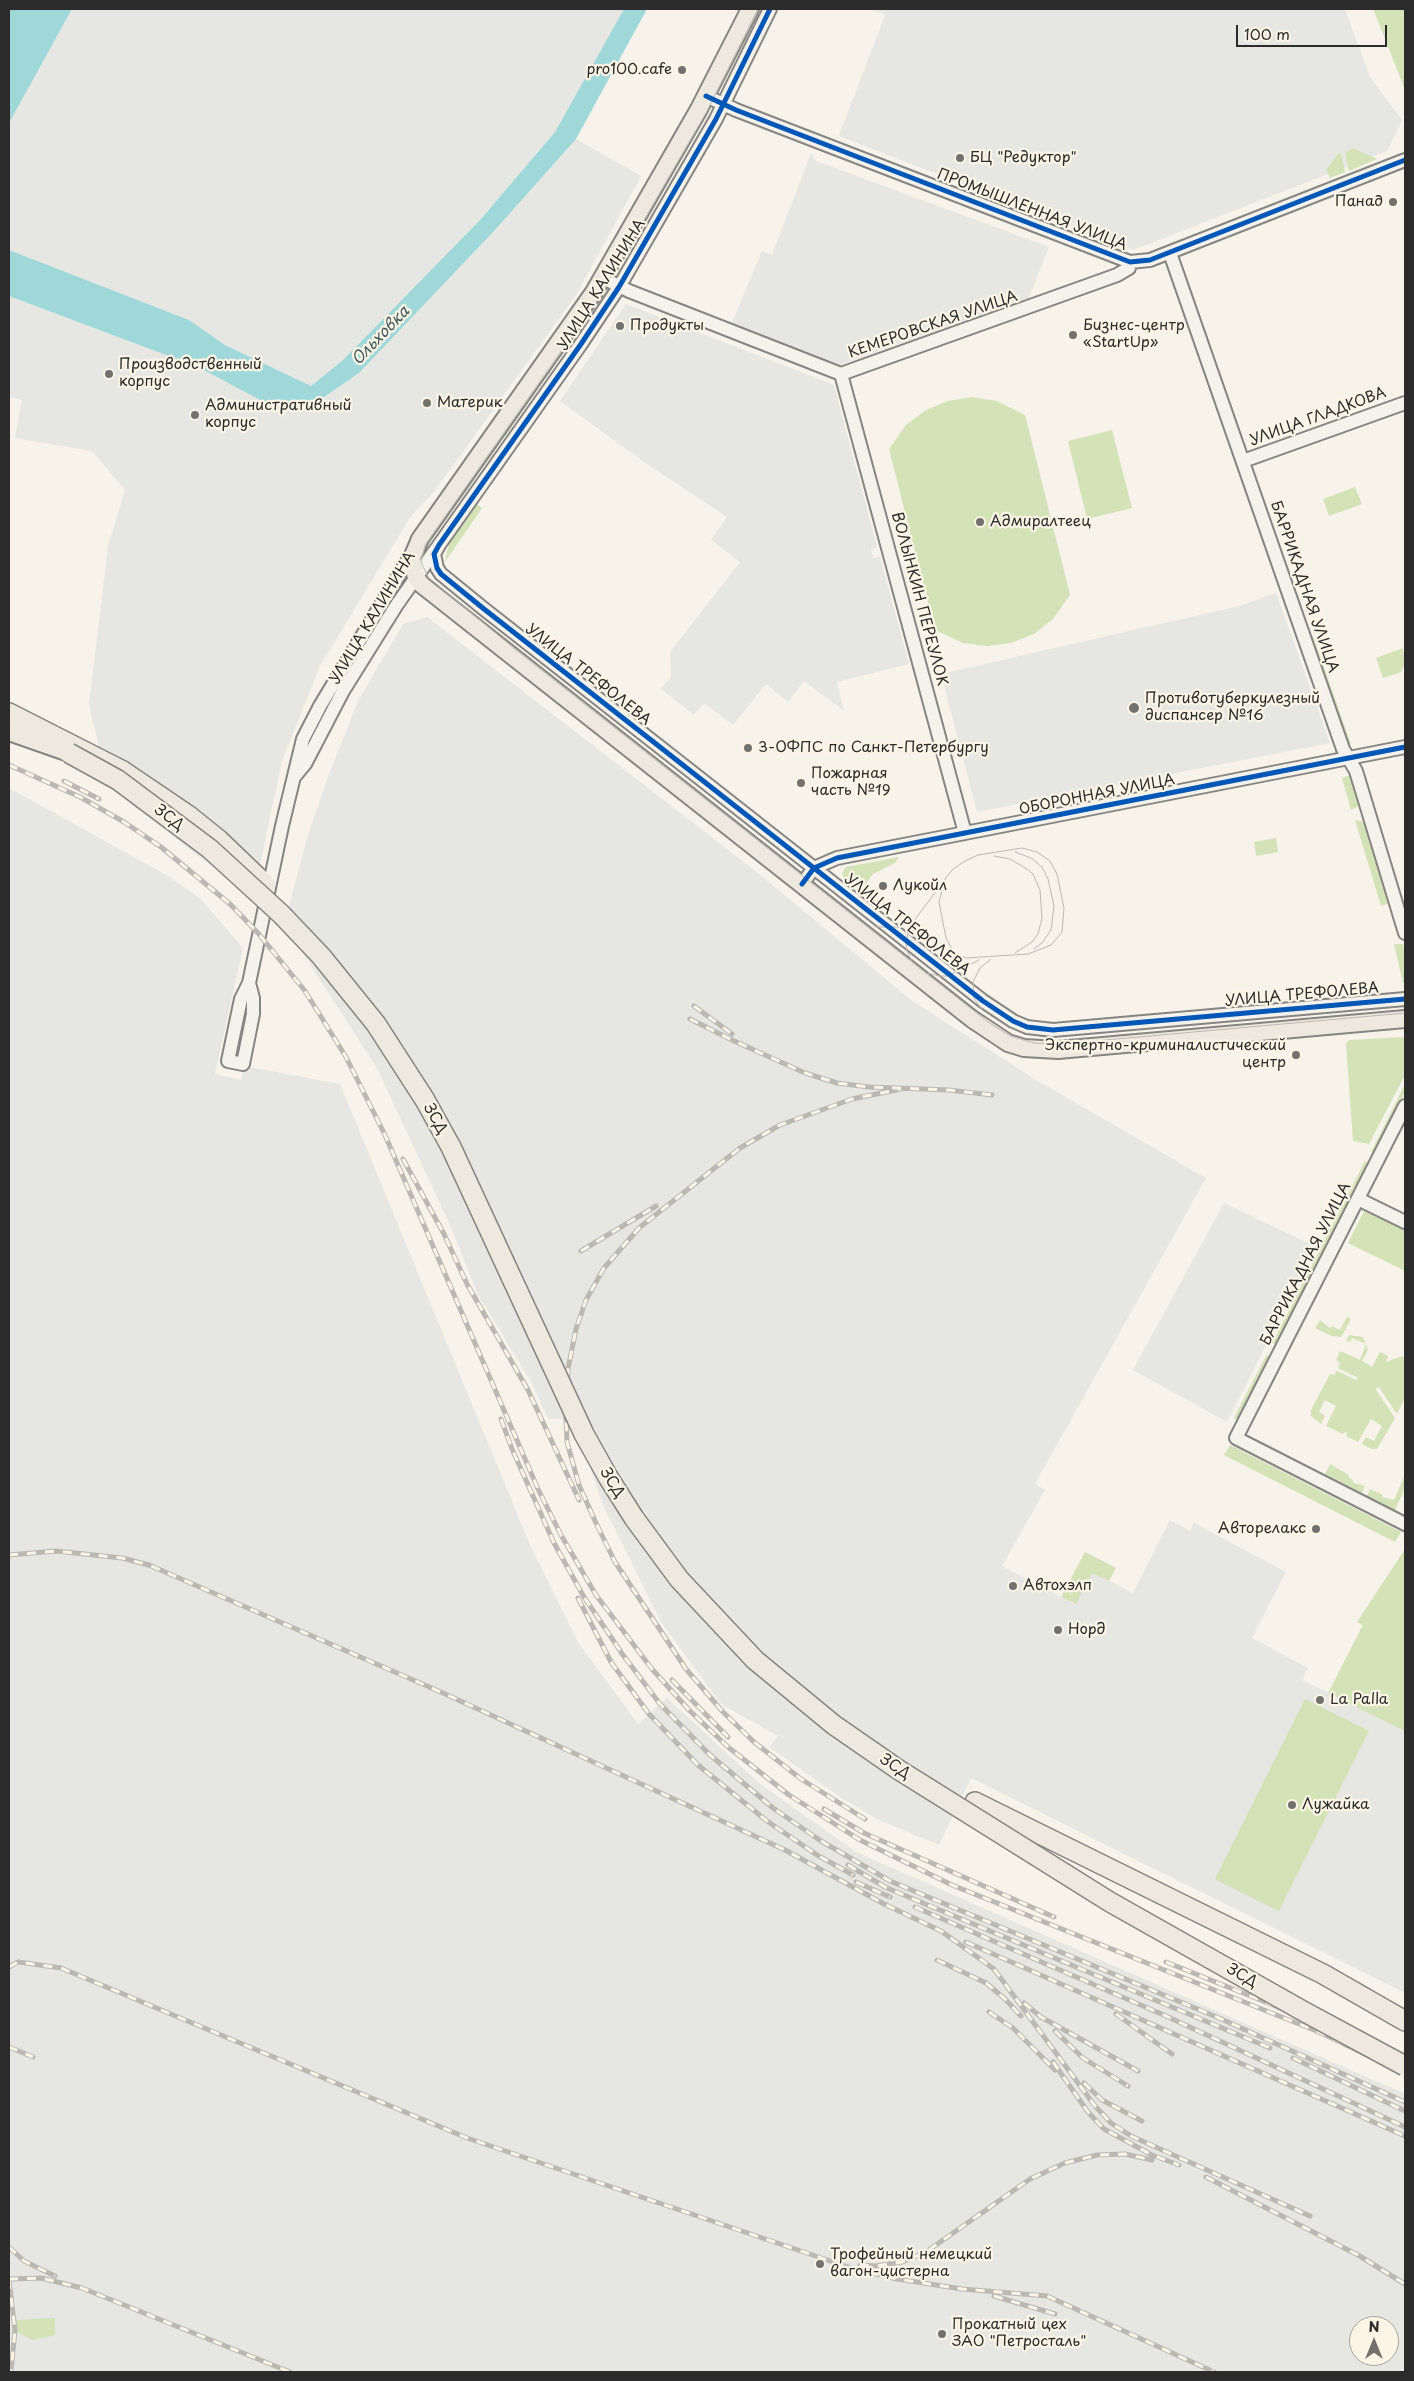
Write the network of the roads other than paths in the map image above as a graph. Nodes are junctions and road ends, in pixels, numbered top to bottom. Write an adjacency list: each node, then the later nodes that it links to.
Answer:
1 (750, 9): 3 (main road, УЛИЦА КАЛИНИНА)
2 (770, 9): 4 (street, УЛИЦА КАЛИНИНА)
3 (706, 96): 4 (street, ПРОМЫШЛЕННАЯ УЛИЦА); 8 (main road, УЛИЦА КАЛИНИНА)
4 (723, 105): 7 (street, ПРОМЫШЛЕННАЯ УЛИЦА); 9 (street, УЛИЦА КАЛИНИНА)
5 (1405, 162): 6 (street, ПРОМЫШЛЕННАЯ УЛИЦА)
6 (1170, 253): 7 (street, ПРОМЫШЛЕННАЯ УЛИЦА); 12 (street, БАРРИКАДНАЯ УЛИЦА)
7 (1130, 262): 10 (street, КЕМЕРОВСКАЯ УЛИЦА)
8 (603, 278): 9 (street, КЕМЕРОВСКАЯ УЛИЦА); 13 (main road, УЛИЦА КАЛИНИНА)
9 (619, 287): 10 (street, КЕМЕРОВСКАЯ УЛИЦА); 14 (street, УЛИЦА КАЛИНИНА)
10 (841, 374): 23 (street, ВОЛЫНКИН ПЕРЕУЛОК)
11 (1405, 402): 12 (street, УЛИЦА ГЛАДКОВА)
12 (1243, 461): 21 (street, БАРРИКАДНАЯ УЛИЦА)
13 (414, 549): 14 (main road); 15 (street, УЛИЦА КАЛИНИНА)
14 (425, 564): 15 (street); 22 (street, УЛИЦА КАЛИНИНА); 24 (street, УЛИЦА ТРЕФОЛЕВА); 25 (main road, УЛИЦА ТРЕФОЛЕВА)
15 (398, 576): 22 (street, УЛИЦА КАЛИНИНА)
16 (9, 712): 35 (highway, ЗСД)
17 (9, 726): 20 (highway, ЗСД)
18 (9, 732): 20 (main road)
19 (1405, 747): 21 (street, ОБОРОННАЯ УЛИЦА)
20 (70, 753): 36 (highway, ЗСД, bridge)
21 (1349, 758): 23 (street, ОБОРОННАЯ УЛИЦА); 26 (street, БАРРИКАДНАЯ УЛИЦА)
22 (296, 776): 28 (street, УЛИЦА КАЛИНИНА)
23 (965, 833): 24 (street, ОБОРОННАЯ УЛИЦА)
24 (814, 868): 25 (street, ОБОРОННАЯ УЛИЦА); 29 (street, УЛИЦА ТРЕФОЛЕВА)
25 (802, 884): 30 (main road, УЛИЦА ТРЕФОЛЕВА)
26 (1402, 908): 27 (street, БАРРИКАДНАЯ УЛИЦА)
27 (1405, 933)
28 (249, 983): 28 (street, УЛИЦА КАЛИНИНА)
29 (1405, 999)
30 (1405, 1019)
31 (1405, 1106): 32 (street, БАРРИКАДНАЯ УЛИЦА)
32 (1358, 1199): 33 (street); 34 (street, БАРРИКАДНАЯ УЛИЦА)
33 (1405, 1222)
34 (1405, 1524)
35 (1405, 2021)
36 (1405, 2066)

